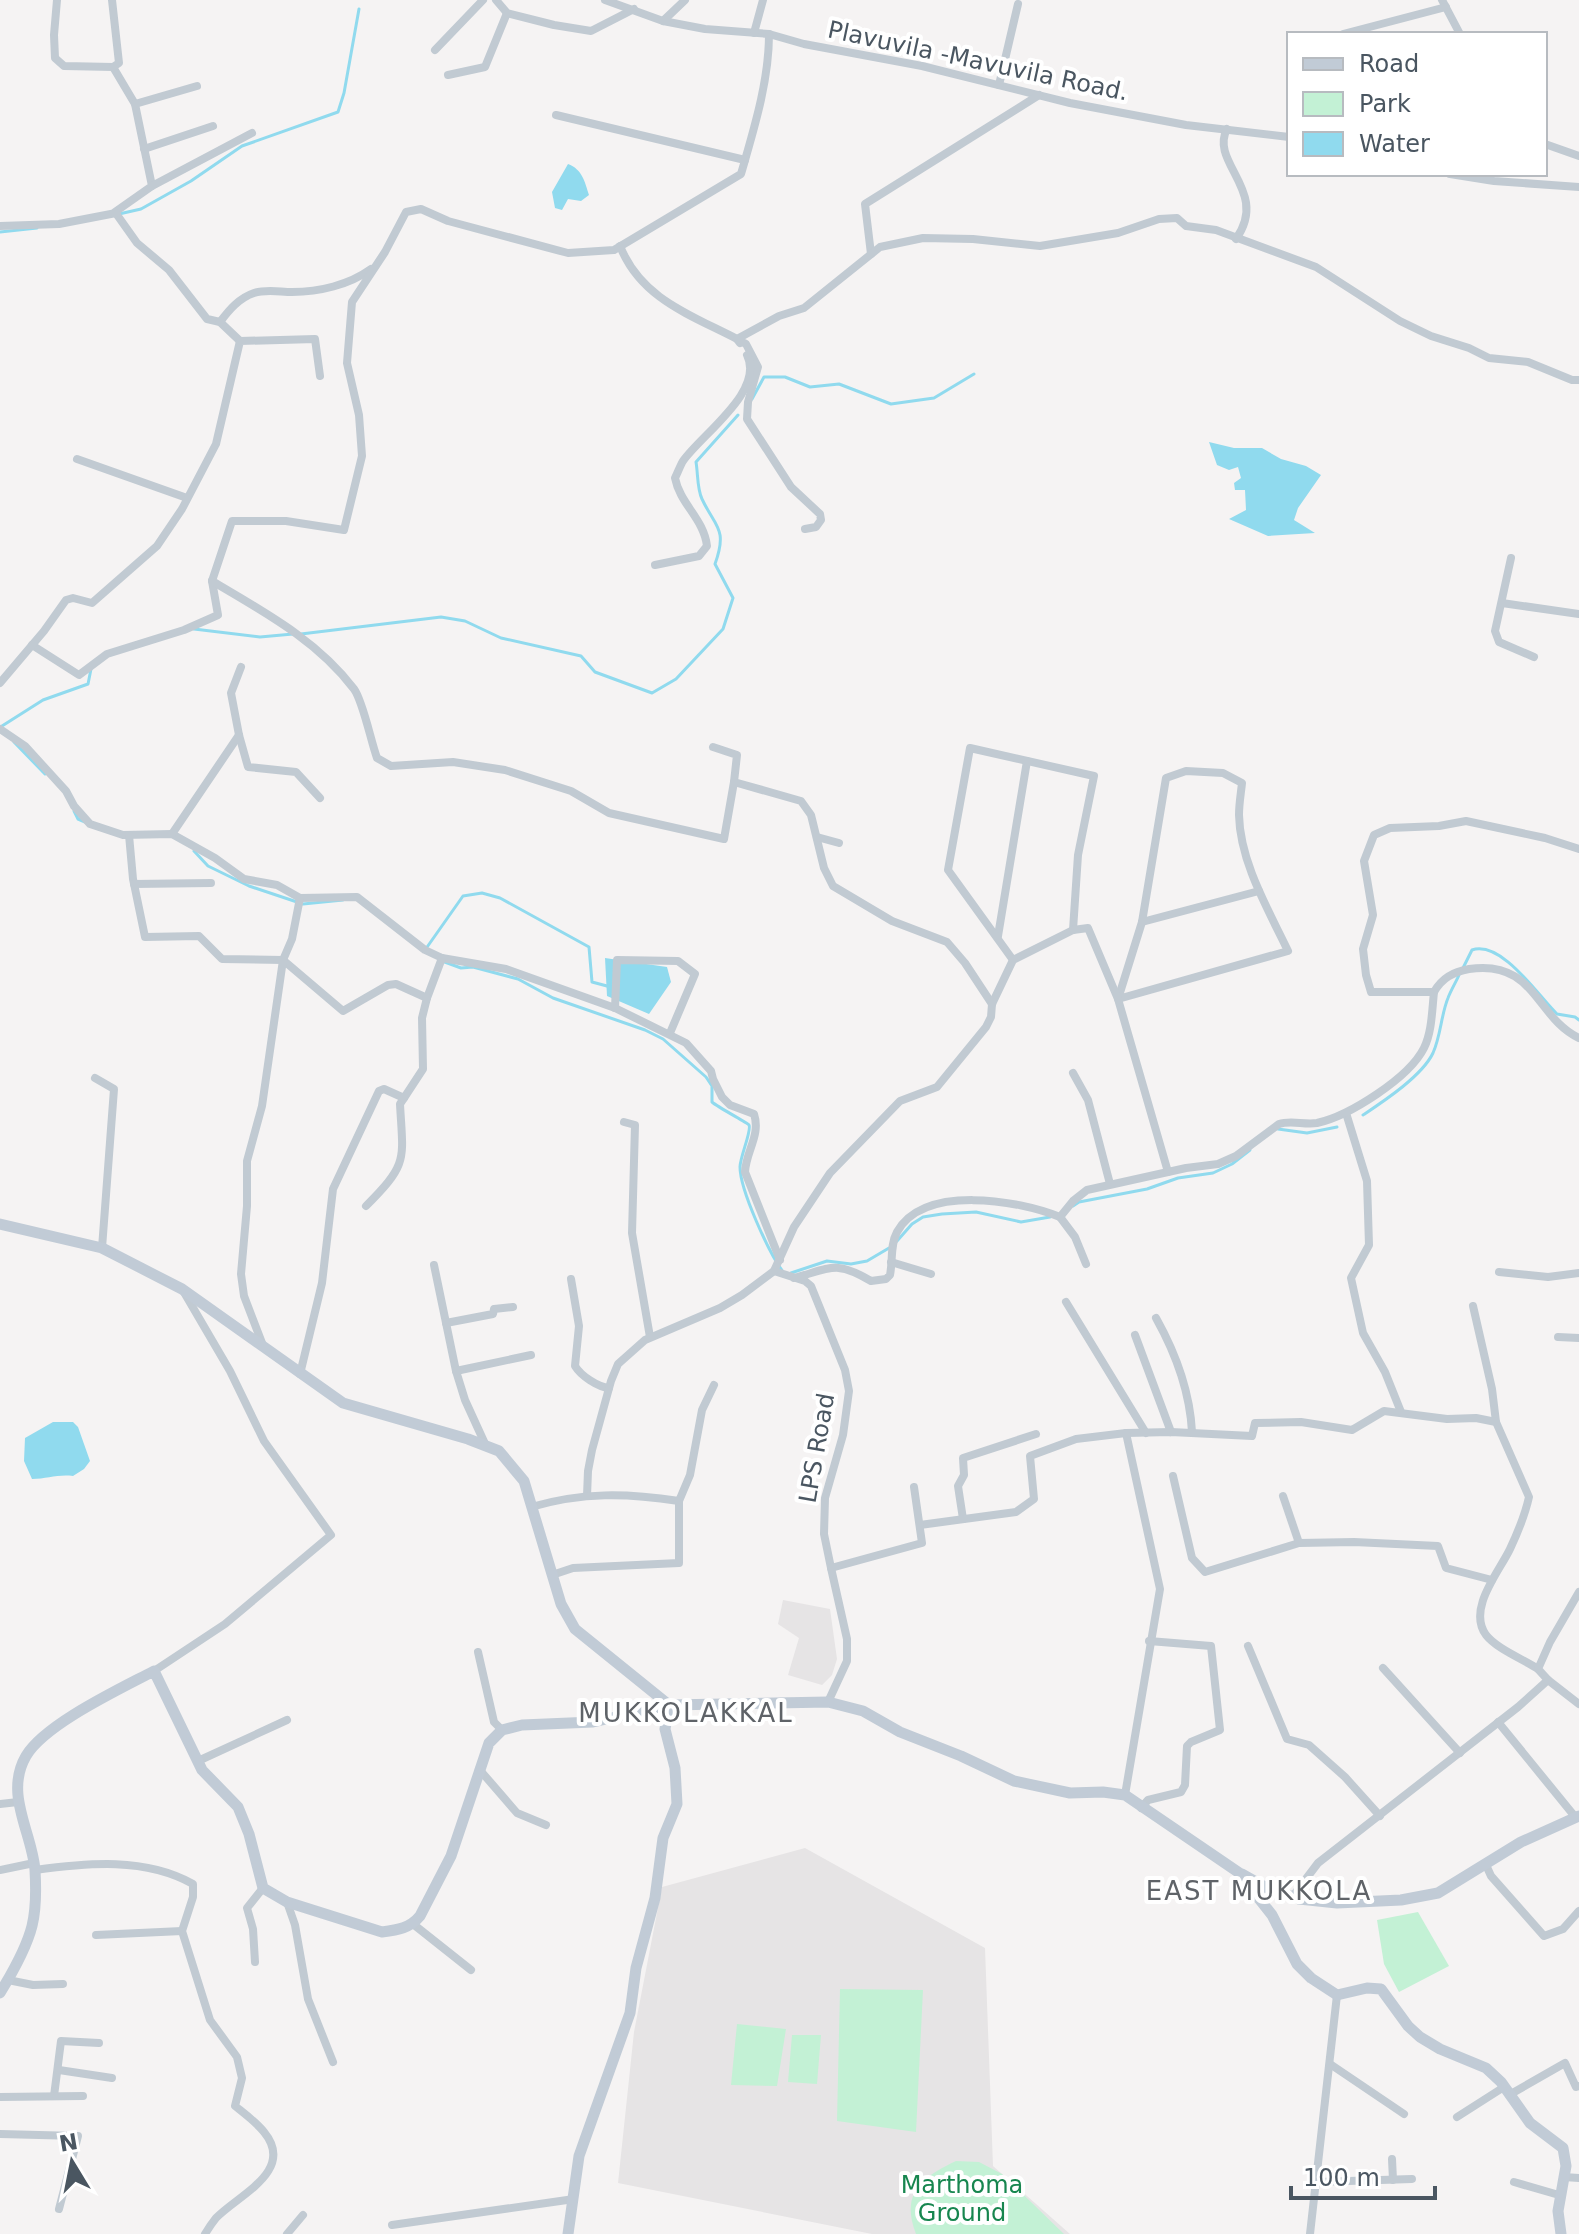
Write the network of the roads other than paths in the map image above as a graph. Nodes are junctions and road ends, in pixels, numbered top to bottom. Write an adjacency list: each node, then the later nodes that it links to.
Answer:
1 (57, 0): 18 (street)
2 (112, 0): 18 (street)
3 (483, 0): 17 (street)
4 (496, 0): 11 (street)
5 (605, 0): 10 (street, Plavuvila -Mavuvila Road.)
6 (685, 0): 12 (street)
7 (763, 0): 15 (street)
8 (1018, 4): 20 (street)
9 (1444, 4): 13 (street); 14 (street)
10 (634, 9): 11 (street); 12 (street, Plavuvila -Mavuvila Road.)
11 (507, 13): 19 (street)
12 (663, 21): 15 (street, Plavuvila -Mavuvila Road.)
13 (1350, 32)
14 (1459, 32)
15 (754, 33): 16 (street, Plavuvila -Mavuvila Road.)
16 (769, 34): 20 (street, Plavuvila -Mavuvila Road.); 32 (street)
17 (435, 50)
18 (113, 67): 23 (street)
19 (448, 75)
20 (999, 85): 22 (street, Plavuvila -Mavuvila Road.)
21 (197, 86): 23 (street)
22 (1039, 95): 26 (street, Plavuvila -Mavuvila Road.); 40 (street)
23 (135, 104): 30 (street)
24 (556, 115): 32 (street)
25 (213, 126): 30 (street)
26 (1227, 129): 28 (street, Plavuvila -Mavuvila Road.); 38 (street)
27 (252, 133): 34 (street)
28 (1287, 137)
29 (1547, 145): 31 (street)
30 (144, 149): 34 (street)
31 (1579, 156)
32 (745, 160): 39 (street)
33 (1463, 176): 35 (street)
34 (152, 186): 36 (street)
35 (1576, 187)
36 (117, 215): 37 (street); 44 (street)
37 (0, 226)
38 (1236, 239): 40 (street); 48 (street)
39 (619, 250): 41 (street); 45 (street)
40 (871, 254): 45 (street)
41 (376, 266): 42 (street); 43 (street)
42 (348, 284): 43 (street); 44 (street)
43 (352, 302): 54 (street)
44 (220, 322): 46 (street)
45 (737, 339): 51 (street); 53 (street)
46 (240, 341): 47 (street); 50 (street)
47 (320, 376)
48 (1579, 380)
49 (77, 459): 50 (street)
50 (187, 498): 57 (street)
51 (805, 529)
52 (1511, 558): 55 (street)
53 (655, 565)
54 (212, 581): 57 (street); 65 (street)
55 (1502, 603): 56 (street); 58 (street)
56 (1579, 614)
57 (32, 645): 60 (street)
58 (1534, 657)
59 (241, 667): 62 (street)
60 (0, 683)
61 (1, 730): 68 (street)
62 (239, 735): 66 (street); 67 (street)
63 (713, 747): 65 (street)
64 (1027, 761): 77 (street); 78 (street); 78 (street)
65 (734, 782): 69 (street)
66 (320, 798)
67 (172, 834): 68 (street); 75 (street)
68 (129, 835): 73 (street)
69 (817, 837): 70 (street); 85 (street)
70 (839, 843)
71 (1579, 849): 82 (street)
72 (211, 883): 73 (street)
73 (134, 884): 80 (street)
74 (1259, 891): 76 (street); 76 (street); 84 (street)
75 (300, 898): 79 (street); 80 (street)
76 (1142, 922): 84 (street)
77 (1073, 930): 81 (street); 84 (street)
78 (998, 936): 81 (street)
79 (442, 958): 83 (street); 86 (street)
80 (283, 960): 83 (street); 120 (street)
81 (1013, 960): 85 (street)
82 (1434, 992): 88 (street); 92 (street)
83 (427, 998): 91 (street)
84 (1118, 999): 94 (street)
85 (992, 1004): 100 (street)
86 (615, 1008): 87 (street); 87 (street)
87 (670, 1033): 100 (street)
88 (1579, 1038)
89 (1073, 1073): 95 (street)
90 (95, 1078): 99 (street)
91 (404, 1098): 96 (street); 123 (street)
92 (1346, 1113): 94 (street); 126 (street)
93 (624, 1122): 117 (street)
94 (1168, 1172): 95 (street)
95 (1110, 1184): 97 (street)
96 (366, 1206)
97 (1060, 1217): 101 (street); 102 (street)
98 (0, 1224): 99 (main road)
99 (102, 1248): 110 (main road)
100 (780, 1260): 104 (street)
101 (891, 1262): 107 (street); 108 (street)
102 (1086, 1264)
103 (434, 1265): 115 (street)
104 (774, 1271): 108 (street, LPS Road); 117 (street)
105 (1499, 1272): 106 (street)
106 (1579, 1273)
107 (931, 1274)
108 (794, 1278): 143 (street, LPS Road)
109 (571, 1279): 125 (street)
110 (182, 1289): 120 (main road); 152 (street)
111 (1066, 1302): 131 (street)
112 (1473, 1306): 127 (street)
113 (513, 1307): 115 (street)
114 (1156, 1318): 129 (street)
115 (446, 1323): 122 (street)
116 (1135, 1335): 128 (street)
117 (650, 1337): 125 (street)
118 (1558, 1337): 119 (street)
119 (1579, 1338)
120 (266, 1350): 123 (main road)
121 (531, 1355): 122 (street)
122 (456, 1371): 133 (street)
123 (300, 1374): 133 (main road)
124 (714, 1385): 138 (street)
125 (609, 1388): 136 (street)
126 (1401, 1412): 127 (street); 129 (street)
127 (1496, 1422): 145 (street)
128 (1171, 1432): 129 (street); 131 (street)
129 (1192, 1432)
130 (1126, 1433): 131 (street); 140 (street); 147 (street)
131 (1146, 1433)
132 (1036, 1434): 140 (street)
133 (486, 1446): 139 (main road)
134 (1173, 1476): 142 (street)
135 (914, 1487): 141 (street)
136 (587, 1496): 138 (street); 139 (street)
137 (1283, 1496): 142 (street)
138 (679, 1501): 144 (street)
139 (531, 1507): 144 (main road)
140 (963, 1519): 141 (street)
141 (920, 1525): 143 (street)
142 (1299, 1543): 145 (street)
143 (831, 1568): 154 (street, LPS Road)
144 (552, 1575): 156 (main road)
145 (1492, 1580): 151 (street)
146 (1579, 1592): 151 (street)
147 (1149, 1641): 163 (street); 166 (street)
148 (1248, 1646): 167 (street)
149 (478, 1652): 159 (street)
150 (1383, 1668): 160 (street)
151 (1538, 1669): 153 (street)
152 (154, 1671): 161 (main road); 164 (main road)
153 (1548, 1680): 155 (street); 158 (street)
154 (828, 1702): 156 (main road); 163 (main road)
155 (1579, 1704)
156 (669, 1705): 159 (main road); 208 (main road)
157 (287, 1720): 161 (street)
158 (1498, 1722): 160 (street); 168 (street)
159 (502, 1730): 162 (main road)
160 (1460, 1753): 167 (street)
161 (198, 1761): 174 (main road)
162 (479, 1769): 169 (street); 178 (main road)
163 (1125, 1795): 166 (main road)
164 (18, 1802): 165 (street); 171 (main road)
165 (0, 1804)
166 (1141, 1808): 173 (main road)
167 (1380, 1816): 175 (street)
168 (1578, 1817): 170 (main road)
169 (546, 1825)
170 (1486, 1865): 175 (main road); 177 (street)
171 (34, 1867): 172 (street); 179 (street); 183 (main road)
172 (0, 1870)
173 (1238, 1872): 175 (main road); 186 (main road)
174 (263, 1888): 176 (main road); 181 (street)
175 (1293, 1896)
176 (287, 1902): 178 (main road); 188 (street)
177 (1579, 1911)
178 (413, 1924): 182 (street)
179 (182, 1931): 180 (street); 212 (street)
180 (96, 1935)
181 (255, 1962)
182 (471, 1970)
183 (8, 1980): 184 (street); 185 (main road)
184 (63, 1984)
185 (0, 1993)
186 (1337, 1995): 189 (street); 193 (main road)
187 (99, 2043): 190 (street)
188 (333, 2062)
189 (1330, 2064): 197 (street); 205 (street)
190 (59, 2070): 191 (street); 194 (street)
191 (112, 2078)
192 (1579, 2086): 193 (street)
193 (1507, 2091): 198 (street); 201 (main road)
194 (54, 2096): 195 (street); 196 (street)
195 (83, 2096)
196 (0, 2097)
197 (1404, 2114)
198 (1457, 2117)
199 (0, 2134): 209 (street)
200 (1392, 2159): 204 (street)
201 (1564, 2177): 202 (street); 207 (main road)
202 (1579, 2178)
203 (1412, 2179): 204 (street)
204 (1393, 2180): 205 (street)
205 (1317, 2182): 215 (street)
206 (1514, 2182): 207 (street)
207 (1559, 2195): 216 (main road)
208 (574, 2199): 211 (street); 214 (main road)
209 (59, 2209)
210 (303, 2215): 213 (street)
211 (392, 2225)
212 (205, 2234)
213 (287, 2234)
214 (568, 2234)
215 (1310, 2234)
216 (1561, 2234)

